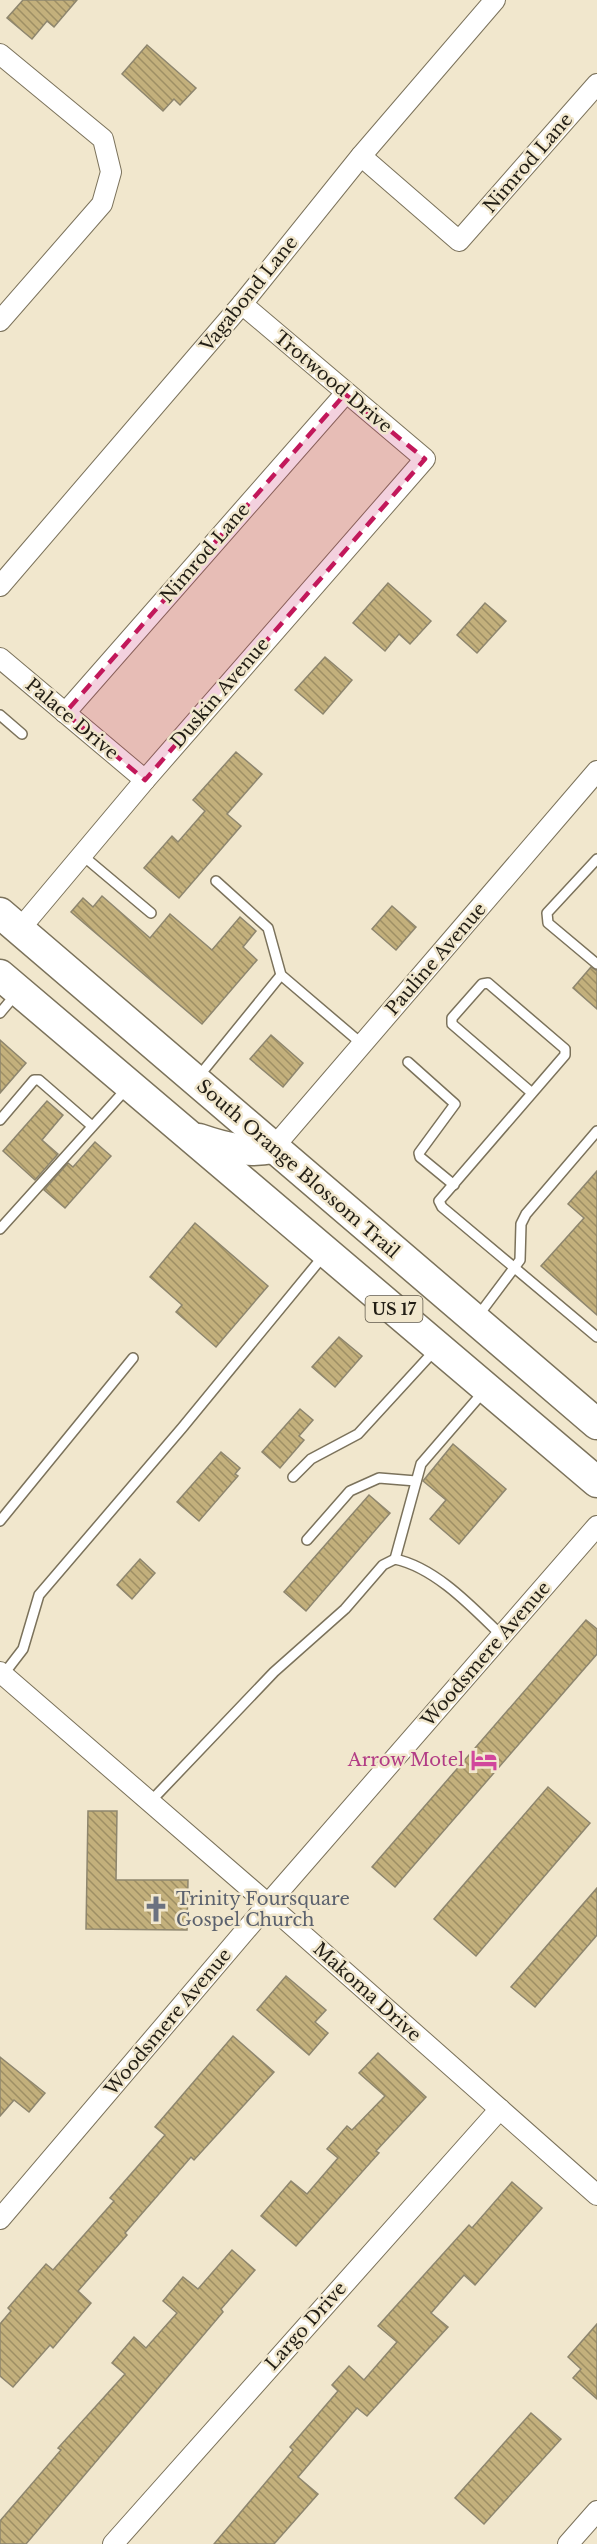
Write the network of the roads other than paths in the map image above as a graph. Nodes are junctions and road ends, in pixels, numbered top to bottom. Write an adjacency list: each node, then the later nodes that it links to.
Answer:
1 (495, 0): 4 (street, Vagabond Lane)
2 (0, 54): 6 (street)
3 (597, 84): 4 (street, Nimrod Lane)
4 (361, 156): 5 (street, Vagabond Lane)
5 (242, 304): 7 (street, Trotwood Drive); 9 (street, Vagabond Lane)
6 (0, 321)
7 (345, 394): 8 (street, Trotwood Drive); 11 (street, Nimrod Lane)
8 (425, 459): 15 (street, Duskin Avenue)
9 (0, 586)
10 (0, 658): 11 (street, Palace Drive)
11 (65, 713): 15 (street, Palace Drive)
12 (0, 715): 13 (lane)
13 (21, 734)
14 (597, 771): 25 (street, Pauline Avenue)
15 (145, 780): 16 (street, Duskin Avenue)
16 (82, 855): 19 (lane); 20 (street, Duskin Avenue)
17 (597, 860): 21 (lane)
18 (216, 881): 22 (lane)
19 (151, 913)
20 (10, 921): 27 (main road, South Orange Blossom Trail / US 17)
21 (597, 964)
22 (281, 975): 25 (lane); 27 (lane)
23 (9, 982): 24 (lane); 28 (main road, US 17)
24 (0, 1013)
25 (363, 1045): 34 (street, Pauline Avenue)
26 (408, 1062): 35 (lane)
27 (195, 1080): 34 (main road, South Orange Blossom Trail / US 17)
28 (130, 1085): 31 (lane); 33 (main road, US 17)
29 (532, 1093): 29 (lane); 35 (lane)
30 (0, 1120): 31 (lane)
31 (92, 1126): 38 (lane)
32 (597, 1131): 40 (lane)
33 (190, 1136): 34 (main road); 36 (main road, US 17)
34 (273, 1148): 37 (main road, South Orange Blossom Trail / US 17)
35 (454, 1185): 40 (lane)
36 (277, 1210): 37 (main road); 39 (main road, US 17)
37 (354, 1216): 41 (main road, South Orange Blossom Trail / US 17)
38 (0, 1230)
39 (327, 1253): 43 (main road, US 17); 55 (lane)
40 (515, 1268): 41 (lane); 42 (lane)
41 (475, 1320): 46 (main road, South Orange Blossom Trail / US 17)
42 (597, 1337)
43 (438, 1347): 45 (main road, US 17); 47 (lane)
44 (133, 1358): 50 (lane)
45 (486, 1388): 48 (lane); 49 (main road, US 17)
46 (597, 1424)
47 (293, 1477)
48 (416, 1481): 52 (lane); 53 (lane)
49 (597, 1482)
50 (0, 1521)
51 (597, 1526): 54 (street, Woodsmere Avenue)
52 (307, 1540)
53 (395, 1558): 54 (lane); 56 (lane)
54 (502, 1636): 57 (street, Woodsmere Avenue)
55 (2, 1674): 56 (street, Makoma Drive)
56 (150, 1802): 57 (street, Makoma Drive)
57 (268, 1904): 58 (street, Makoma Drive); 60 (street, Woodsmere Avenue)
58 (500, 2109): 59 (street, Makoma Drive); 62 (street, Largo Drive)
59 (597, 2195)
60 (0, 2219)
61 (597, 2511): 63 (street)
62 (113, 2544)
63 (568, 2544)

